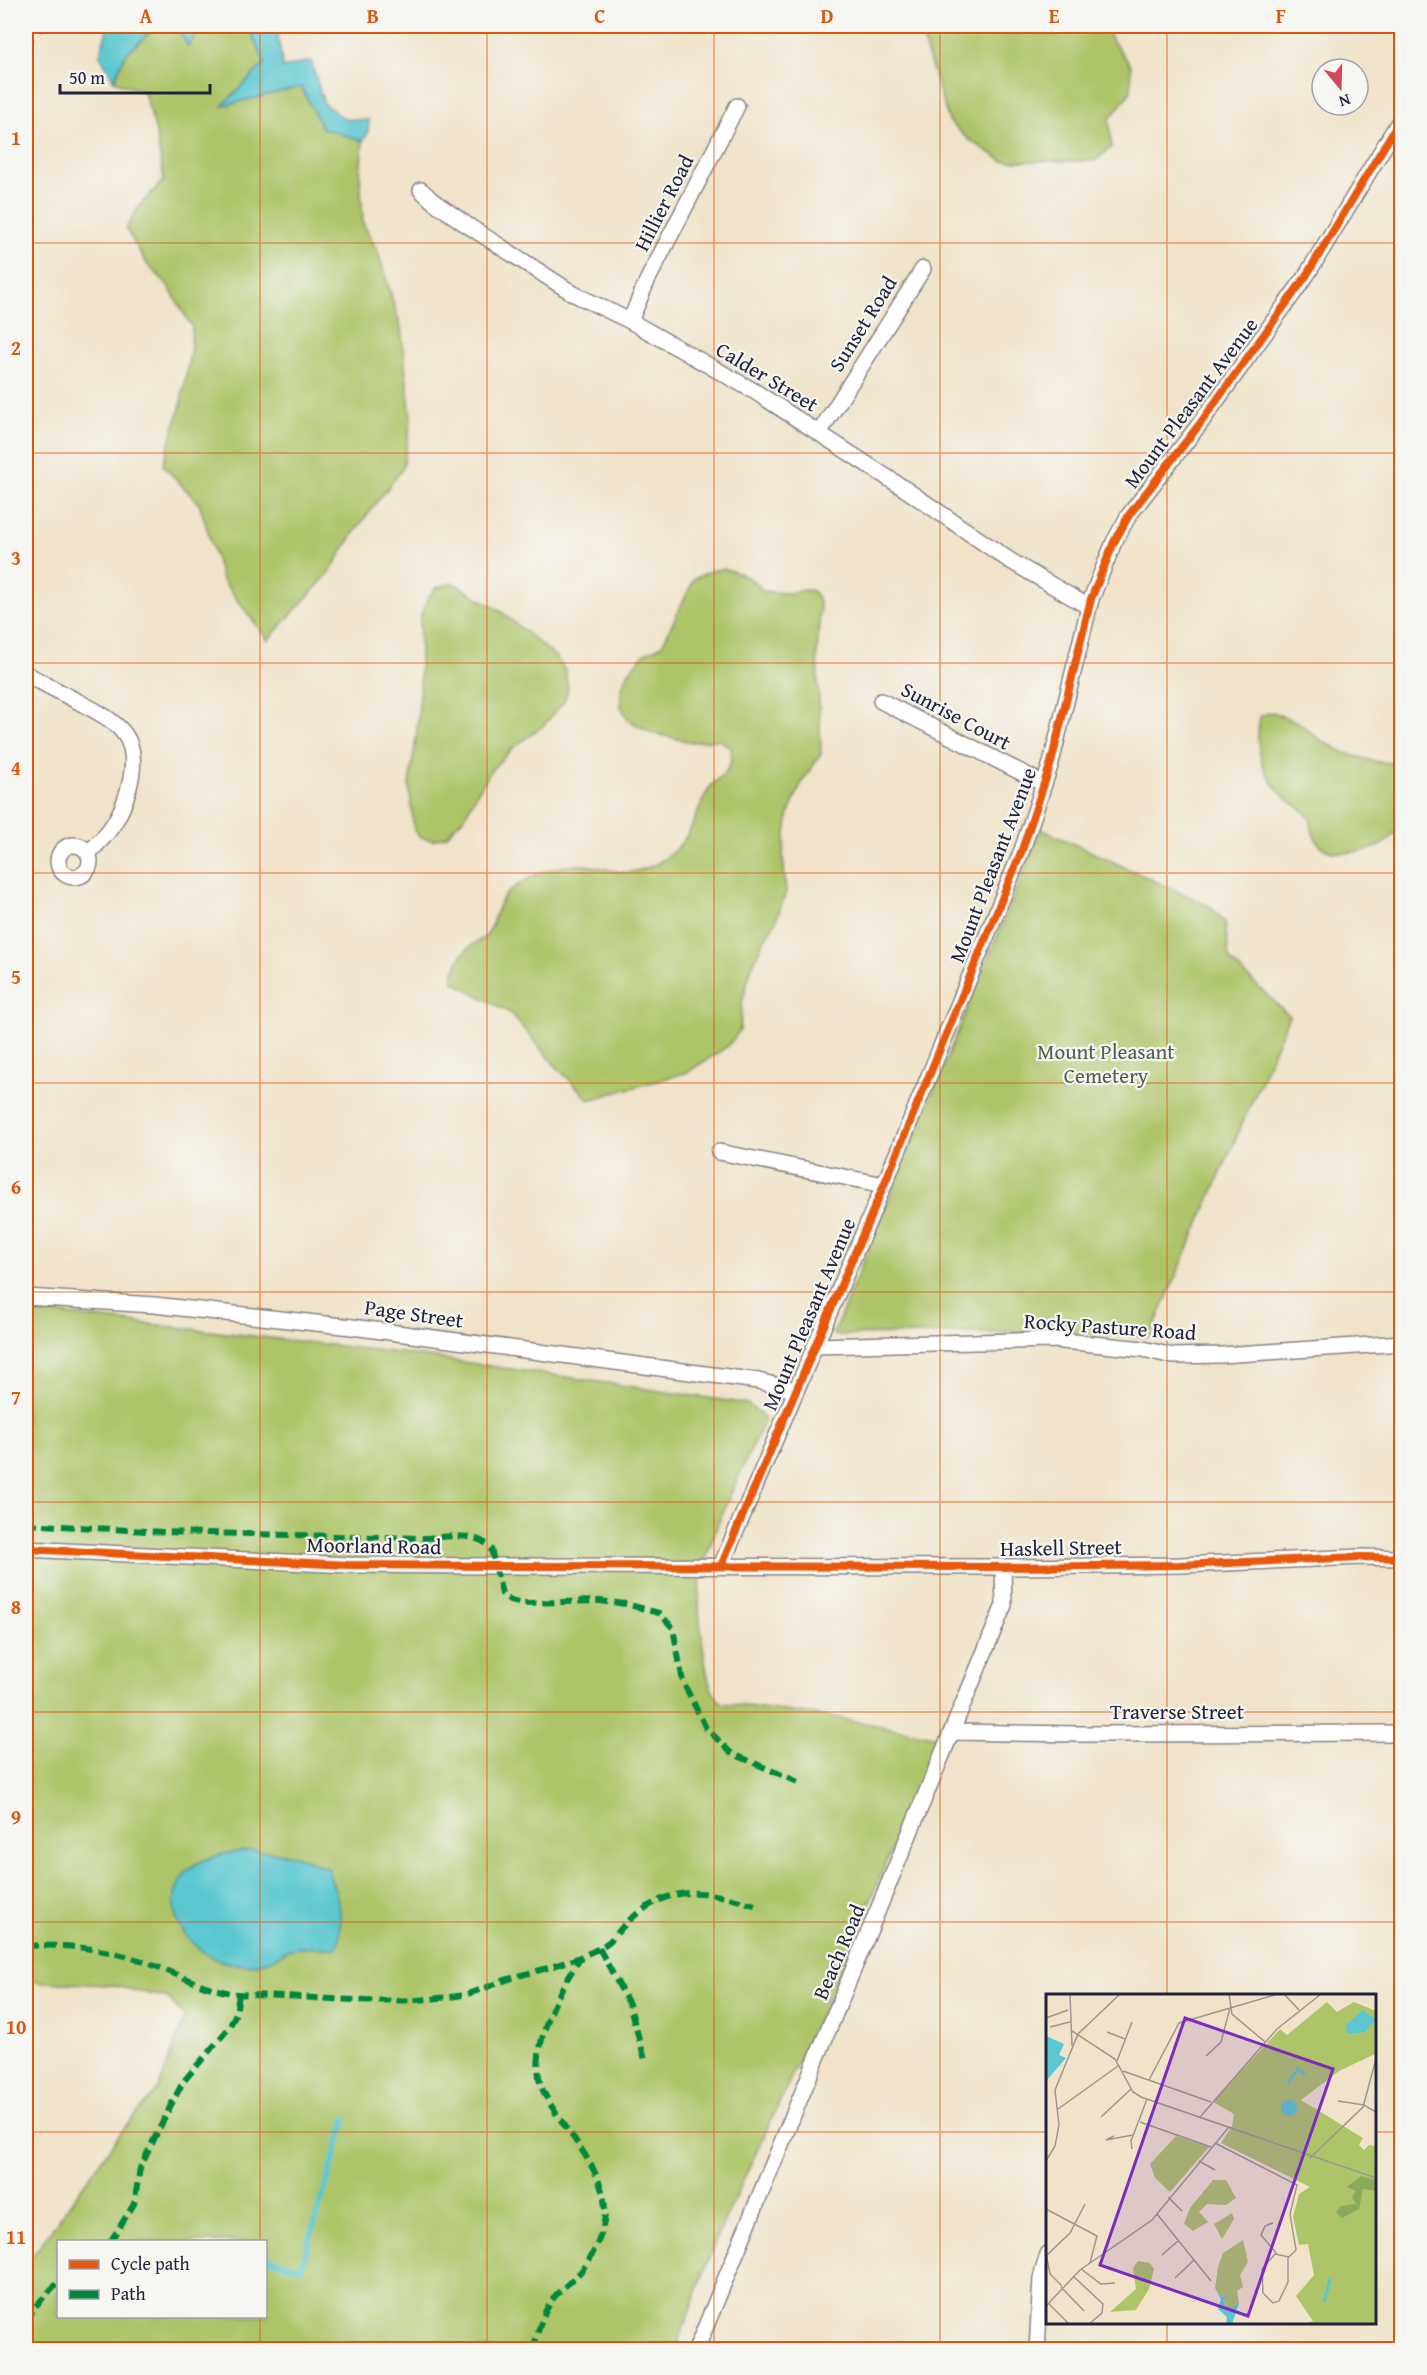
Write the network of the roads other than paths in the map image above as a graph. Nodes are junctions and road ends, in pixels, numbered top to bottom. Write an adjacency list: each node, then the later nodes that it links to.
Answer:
1 (737, 106): 5 (street, Hillier Road)
2 (1401, 117): 7 (street, Mount Pleasant Avenue)
3 (421, 190): 5 (street, Calder Street)
4 (923, 269): 6 (street, Sunset Road)
5 (630, 321): 6 (street, Calder Street)
6 (819, 433): 7 (street, Calder Street)
7 (1089, 607): 10 (street, Mount Pleasant Avenue)
8 (26, 674): 11 (street)
9 (881, 700): 10 (street, Sunrise Court)
10 (1044, 784): 13 (street, Mount Pleasant Avenue)
11 (89, 852)
12 (719, 1152): 13 (street)
13 (884, 1185): 16 (street, Mount Pleasant Avenue)
14 (26, 1297): 17 (street, Page Street)
15 (1401, 1343): 16 (street, Rocky Pasture Road)
16 (815, 1346): 17 (street, Mount Pleasant Avenue)
17 (795, 1390): 20 (street, Mount Pleasant Avenue)
18 (26, 1549): 20 (street, Moorland Road)
19 (1401, 1558): 21 (street, Haskell Street)
20 (721, 1566): 21 (street, Haskell Street)
21 (1004, 1567): 22 (street, Beach Road)
22 (952, 1732): 23 (street, Traverse Street); 25 (street, Beach Road)
23 (1401, 1733)
24 (1046, 2258): 26 (street)
25 (696, 2349)
26 (1037, 2349)

